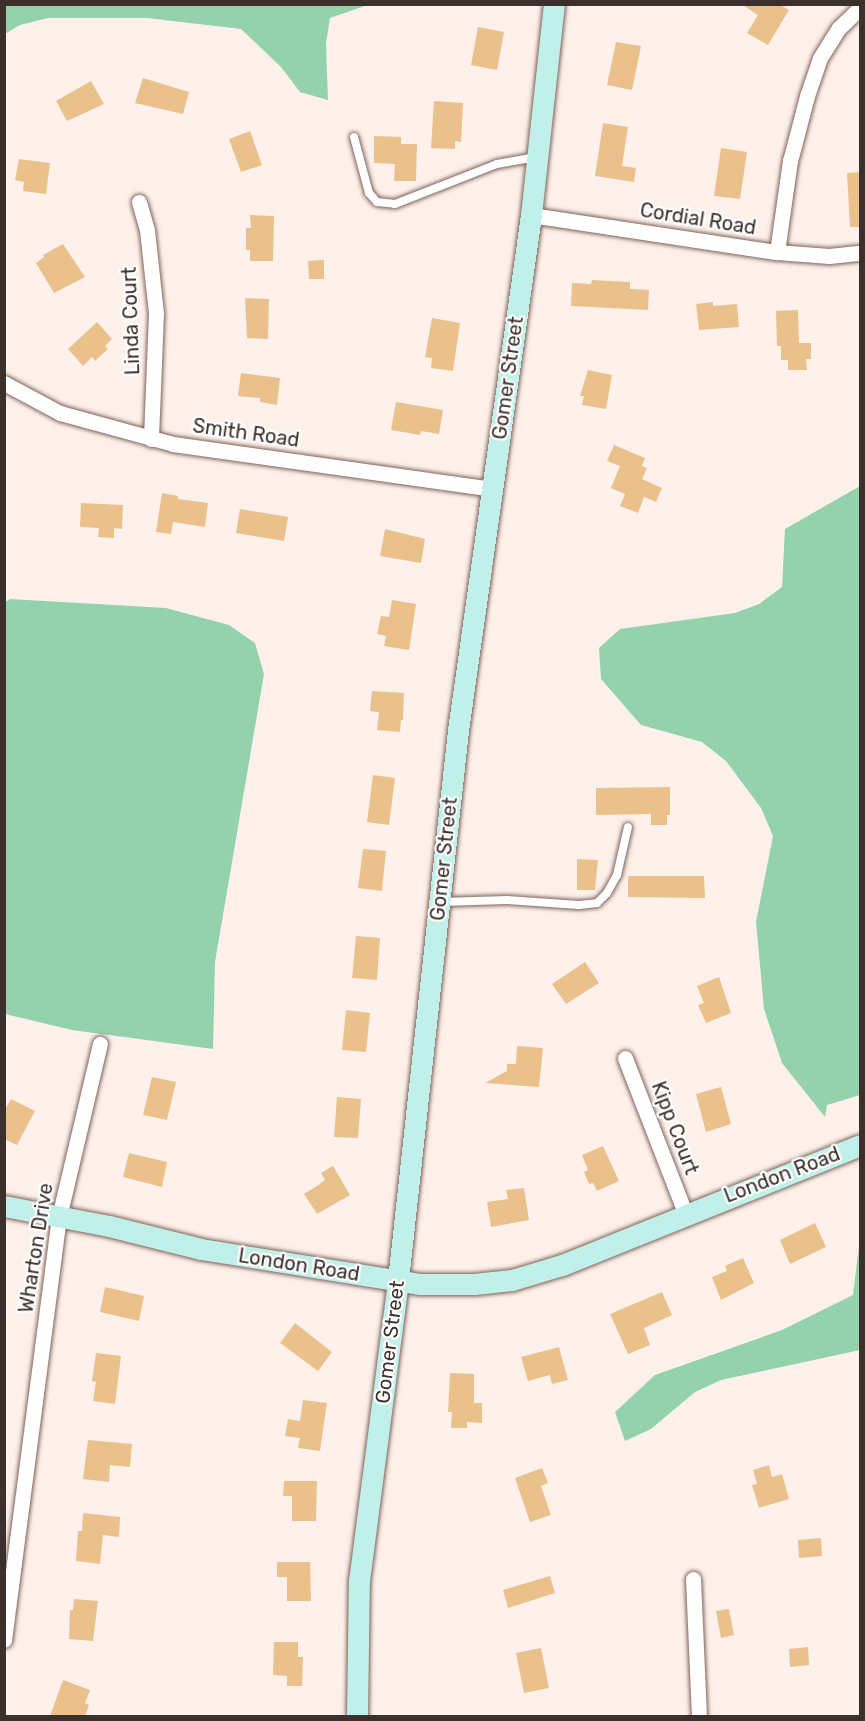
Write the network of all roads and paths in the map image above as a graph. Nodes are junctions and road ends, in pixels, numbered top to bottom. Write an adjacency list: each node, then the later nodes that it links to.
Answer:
1 (554, 4): 4 (street, Gomer Street)
2 (861, 8): 7 (street)
3 (354, 137): 4 (lane)
4 (537, 157): 6 (street, Gomer Street)
5 (139, 202): 10 (street, Linda Court)
6 (531, 215): 7 (street, Cordial Road); 11 (street, Gomer Street)
7 (777, 252): 8 (street, Cordial Road)
8 (861, 253)
9 (4, 383): 10 (street, Smith Road)
10 (152, 439): 11 (street, Smith Road)
11 (492, 489): 13 (street, Gomer Street)
12 (628, 827): 13 (lane)
13 (439, 902): 20 (street, Gomer Street)
14 (100, 1044): 19 (street, Wharton Drive)
15 (625, 1058): 18 (street, Kipp Court)
16 (861, 1144): 18 (street, London Road)
17 (4, 1206): 19 (street, London Road)
18 (685, 1214): 20 (street, London Road)
19 (59, 1217): 20 (street, London Road); 22 (street, Wharton Drive)
20 (398, 1280): 23 (street, Gomer Street)
21 (693, 1579): 24 (street)
22 (4, 1640)
23 (357, 1716)
24 (699, 1716)

